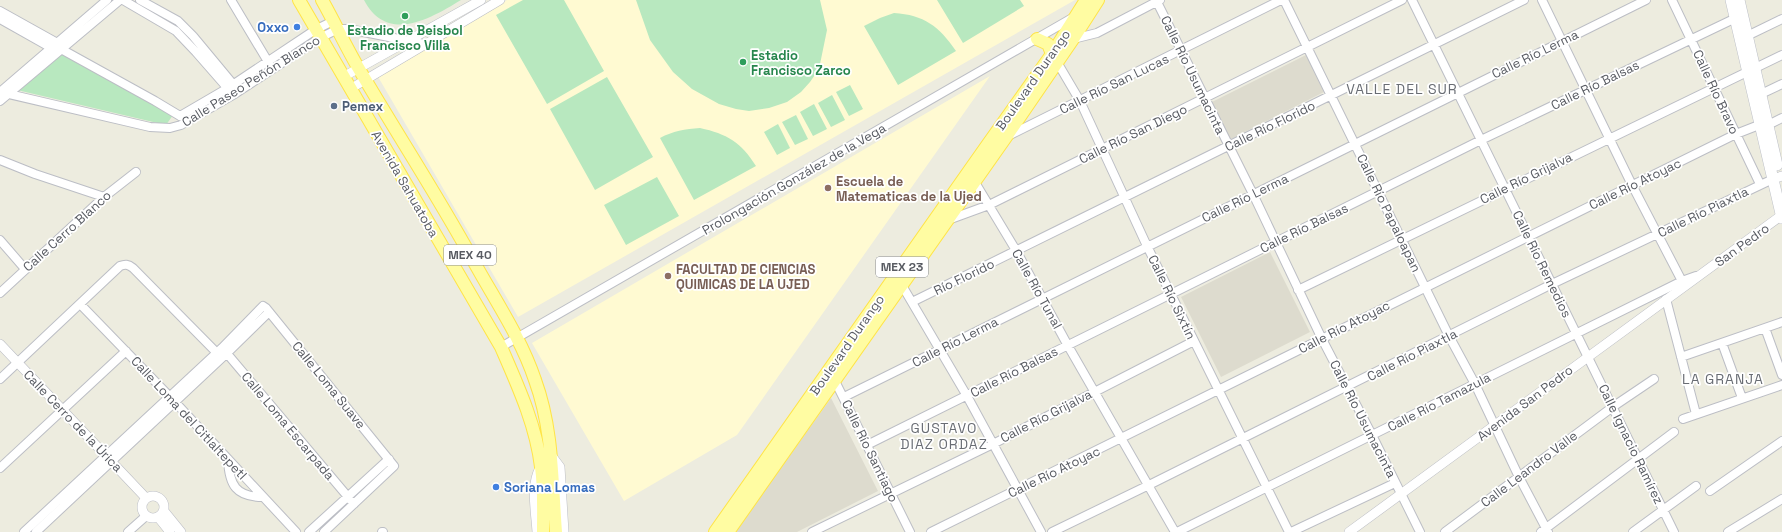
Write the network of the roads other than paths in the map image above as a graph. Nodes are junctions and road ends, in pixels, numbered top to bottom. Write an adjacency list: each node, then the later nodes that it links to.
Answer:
1 (107, 0): 40 (street)
2 (120, 0): 40 (street)
3 (123, 0): 52 (street)
4 (140, 0): 52 (street)
5 (230, 0): 44 (street)
6 (298, 0): 30 (main road, Avenida Sahuatoba / MEX 40)
7 (322, 0): 29 (main road, Avenida Sahuatoba / MEX 40)
8 (481, 0): 23 (street); 35 (street)
9 (500, 0): 23 (street)
10 (1086, 0): 25 (main road, Boulevard Durango / MEX 23)
11 (1098, 0): 25 (main road, Boulevard Durango / MEX 23)
12 (1281, 0): 41 (street, Calle Río San Lucas)
13 (1284, 0): 39 (street, Calle Río Papaloapan)
14 (1402, 0): 39 (street, Calle Río San Diego)
15 (1412, 0): 38 (street, Calle Río Remedios)
16 (1524, 0): 38 (street, Calle Río Florido)
17 (1542, 0): 36 (street)
18 (1646, 0): 36 (street, Calle Río Lerma)
19 (1672, 0): 32 (street, Calle Río Bravo)
20 (1731, 0): 26 (main road)
21 (1739, 0): 26 (main road)
22 (1157, 1): 34 (street); 41 (street, Calle Río Usumacinta)
23 (486, 9): 37 (street)
24 (0, 11): 40 (street)
25 (1083, 15): 33 (street, Prolongación González de la Vega); 34 (main road, Boulevard Durango / MEX 23); 43 (main road, Boulevard Durango / MEX 23)
26 (1739, 16): 31 (main road); 32 (street, Calle Río Balsas); 46 (main road)
27 (0, 19): 40 (street)
28 (1782, 19): 31 (street)
29 (335, 25): 30 (street, Calle Paseo Peñón Blanco); 35 (street); 45 (main road, Avenida Sahuatoba / MEX 40)
30 (318, 34): 44 (street, Calle Paseo Peñón Blanco); 47 (main road, Avenida Sahuatoba / MEX 40)
31 (1747, 36): 46 (main road)
32 (1691, 38): 50 (street, Calle Río Bravo); 53 (street, Calle Río Balsas)
33 (1037, 39): 43 (main road); 112 (street, Prolongación González de la Vega)
34 (1073, 39): 43 (main road, Boulevard Durango / MEX 23)
35 (409, 41): 37 (street); 45 (street)
36 (1562, 41): 53 (street); 54 (street, Calle Río Lerma)
37 (424, 44): 48 (street)
38 (1435, 44): 54 (street, Calle Río Remedios); 57 (street, Calle Río Florido)
39 (1307, 46): 57 (street, Calle Río Papaloapan); 58 (street, Calle Río San Diego)
40 (58, 47): 55 (street); 61 (street)
41 (1181, 51): 58 (street, Calle Río Usumacinta); 60 (street, Calle Río San Lucas)
42 (1782, 55): 46 (street, Calle Río Grijalva)
43 (1055, 58): 60 (street, Calle Río Sixtín); 66 (main road, Boulevard Durango / MEX 23); 70 (main road, Boulevard Durango / MEX 23)
44 (270, 65): 52 (street, Calle Paseo Peñón Blanco)
45 (359, 69): 47 (street); 48 (main road, Avenida Sahuatoba / MEX 40)
46 (1751, 70): 50 (street, Calle Río Grijalva); 56 (main road); 64 (main road)
47 (343, 76): 51 (main road, Avenida Sahuatoba / MEX 40)
48 (365, 79): 51 (street); 112 (main road, Avenida Sahuatoba / MEX 40)
49 (1782, 84): 56 (street)
50 (1714, 87): 65 (street, Calle Río Bravo); 67 (street, Calle Río Grijalva)
51 (350, 89): 118 (main road, Avenida Sahuatoba / MEX 40)
52 (233, 90): 61 (street, Calle Paseo Peñón Blanco); 63 (street, Calle Paseo Peñón Blanco)
53 (1585, 90): 67 (street); 68 (street, Calle Río Balsas)
54 (1458, 92): 68 (street, Calle Río Remedios); 69 (street, Calle Río Lerma)
55 (4, 93): 59 (street); 63 (street, Calle Paseo Peñón Blanco)
56 (1761, 94): 64 (main road)
57 (1331, 96): 69 (street, Calle Río Papaloapan); 71 (street, Calle Río Florido)
58 (1204, 99): 71 (street, Calle Río Usumacinta); 72 (street, Calle Río San Diego)
59 (0, 101)
60 (1080, 101): 66 (street, Calle Río San Lucas); 72 (street, Calle Río Sixtín)
61 (180, 116): 63 (street)
62 (1782, 118): 64 (street, Calle Río Atoyac)
63 (181, 125)
64 (1764, 125): 65 (street, Calle Río Atoyac); 76 (main road)
65 (1736, 134): 77 (street, Calle Río Bravo); 78 (street, Calle Río Atoyac)
66 (1006, 137): 70 (street, Calle Río San Lucas); 75 (main road, Boulevard Durango / MEX 23)
67 (1609, 139): 78 (street); 79 (street, Calle Río Grijalva)
68 (1481, 140): 79 (street, Calle Río Remedios); 81 (street, Calle Río Balsas)
69 (1354, 143): 81 (street, Calle Río Papaloapan); 82 (street, Calle Río Lerma)
70 (988, 144): 75 (main road, Boulevard Durango / MEX 23)
71 (1228, 147): 82 (street, Calle Río Usumacinta); 84 (street, Calle Río Florido)
72 (1102, 149): 84 (street, Calle Río Sixtín); 85 (street, Calle Río San Diego)
73 (0, 160): 83 (street)
74 (136, 172): 83 (street, Calle Cerro Blanco)
75 (972, 177): 85 (street, Calle Río Tunal); 87 (main road, Boulevard Durango / MEX 23); 97 (main road, Boulevard Durango / MEX 23)
76 (1778, 177): 77 (street, Calle Río Piaxtla); 80 (main road); 86 (main road)
77 (1760, 184): 88 (street, Calle Río Piaxtla)
78 (1632, 185): 88 (street); 89 (street, Calle Río Atoyac)
79 (1505, 188): 89 (street, Calle Río Remedios); 90 (street, Calle Río Grijalva)
80 (1782, 190)
81 (1379, 192): 90 (street, Calle Río Papaloapan); 92 (street, Calle Río Balsas)
82 (1253, 194): 92 (street, Calle Río Usumacinta); 93 (street, Calle Río Lerma)
83 (104, 197): 95 (street, Calle Cerro Blanco)
84 (1125, 197): 93 (street, Calle Río Sixtín); 94 (street, Calle Río Florido)
85 (989, 205): 87 (street, Calle Río San Diego); 94 (street, Calle Río Tunal)
86 (1782, 217): 96 (street, San Pedro)
87 (948, 220): 97 (main road, Boulevard Durango / MEX 23)
88 (1656, 234): 98 (street); 99 (street, Calle Río Piaxtla)
89 (1528, 237): 99 (street, Calle Río Remedios); 100 (street, Calle Río Atoyac)
90 (1402, 239): 100 (street, Calle Río Papaloapan); 101 (street, Calle Río Grijalva)
91 (0, 240): 95 (street)
92 (1276, 242): 101 (street, Calle Río Usumacinta); 103 (street, Calle Río Balsas)
93 (1147, 246): 103 (street, Calle Río Sixtín); 104 (street, Calle Río Lerma)
94 (1017, 252): 104 (street, Calle Río Tunal); 106 (street, Río Florido)
95 (25, 270): 102 (street, Calle Cerro Blanco)
96 (1701, 274): 98 (street, Avenida San Pedro)
97 (899, 281): 106 (street); 126 (main road, Boulevard Durango / MEX 23)
98 (1683, 283): 105 (street, Avenida San Pedro); 110 (street, Calle Río Tamazula)
99 (1552, 284): 110 (street, Calle Río Remedios); 111 (street, Calle Río Piaxtla)
100 (1424, 287): 111 (street, Calle Río Papaloapan); 113 (street, Calle Río Atoyac)
101 (1298, 290): 113 (street, Calle Río Usumacinta)
102 (0, 293)
103 (1170, 294): 114 (street, Calle Río Sixtín); 117 (street, Calle Río Balsas)
104 (1041, 298): 117 (street, Calle Río Tunal); 119 (street, Calle Río Lerma)
105 (1666, 299): 122 (street, Avenida San Pedro); 123 (street)
106 (912, 302): 119 (street)
107 (81, 305): 120 (street, Calle Loma del Citlaltepetl); 121 (street, Calle Loma Escarpada); 124 (street)
108 (1782, 322): 109 (street)
109 (1765, 328): 115 (street); 125 (street)
110 (1576, 332): 122 (street, Calle Río Remedios); 129 (street, Calle Río Tamazula)
111 (1449, 336): 129 (street, Calle Río Papaloapan); 131 (street, Calle Río Piaxtla)
112 (517, 339): 118 (street, Prolongación González de la Vega); 150 (main road, Avenida Sahuatoba / MEX 40)
113 (1322, 339): 131 (street, Calle Río Usumacinta); 132 (street, Calle Río Atoyac)
114 (1194, 342): 132 (street, Calle Río Sixtín); 133 (street, Calle Río Grijalva)
115 (1722, 343): 123 (street); 136 (street)
116 (0, 344): 124 (street, Calle Cerro de la Úrica)
117 (1067, 344): 133 (street, Calle Río Tunal); 134 (street, Calle Río Balsas)
118 (501, 347): 155 (main road, Avenida Sahuatoba / MEX 40)
119 (940, 350): 134 (street); 135 (street, Calle Río Lerma)
120 (126, 351): 137 (street, Calle Loma del Citlaltepetl); 139 (street)
121 (222, 351): 137 (street); 154 (street, Calle Loma Suave); 167 (street, Calle Loma Escarpada)
122 (1588, 356): 138 (street, Calle Ignacio Ramírez); 142 (street, Avenida San Pedro)
123 (1681, 358): 140 (street)
124 (17, 363): 127 (street); 139 (street, Calle Cerro de la Úrica)
125 (1782, 375)
126 (832, 376): 135 (street, Calle Río Santiago); 187 (main road, Boulevard Durango / MEX 23); 188 (main road, Boulevard Durango / MEX 23)
127 (0, 379)
128 (1654, 379): 138 (street, Calle Leandro Valle)
129 (1475, 384): 142 (street, Calle Río Papaloapan); 144 (street, Calle Río Tamazula)
130 (1782, 384): 136 (street)
131 (1348, 386): 144 (street, Calle Río Usumacinta); 145 (street, Calle Río Piaxtla)
132 (1218, 390): 145 (street, Calle Río Sixtín); 146 (street, Calle Río Atoyac)
133 (1094, 391): 146 (street, Calle Río Tunal); 148 (street, Calle Río Grijalva)
134 (967, 396): 148 (street); 149 (street, Calle Río Balsas)
135 (844, 397): 149 (street, Calle Río Santiago)
136 (1742, 398): 140 (street)
137 (172, 399): 151 (street); 153 (street, Calle Loma del Citlaltepetl)
138 (1614, 406): 152 (street, Calle Ignacio Ramírez); 157 (street, Calle Leandro Valle)
139 (62, 409): 151 (street, Calle Cerro de la Úrica); 156 (street)
140 (1696, 414): 141 (street)
141 (1683, 419)
142 (1495, 426): 157 (street, Calle Río Papaloapan); 165 (street, Avenida San Pedro)
143 (1674, 432): 152 (street)
144 (1372, 435): 158 (street, Calle Río Usumacinta); 160 (street, Calle Río Tamazula)
145 (1243, 438): 159 (street, Calle Río Piaxtla); 160 (street, Calle Río Sixtín)
146 (1122, 439): 159 (street, Calle Río Tunal); 162 (street, Calle Río Atoyac)
147 (1782, 441): 163 (street)
148 (993, 444): 162 (street); 164 (street, Calle Río Grijalva)
149 (867, 445): 164 (street, Calle Río Santiago)
150 (551, 455): 185 (main road, Avenida Sahuatoba / MEX 40); 186 (street)
151 (109, 458): 168 (street, Calle Cerro de la Úrica); 175 (street); 176 (street)
152 (1639, 458): 171 (street, Calle Ignacio Ramírez); 174 (street)
153 (228, 459): 166 (street, Calle Loma del Citlaltepetl); 166 (street)
154 (389, 459): 167 (street); 170 (street, Calle Loma Suave)
155 (541, 467): 183 (street); 184 (main road, Avenida Sahuatoba / MEX 40)
156 (0, 468)
157 (1519, 477): 174 (street, Calle Río Papaloapan); 198 (street, Calle Leandro Valle)
158 (1395, 483): 165 (street, Calle Río Usumacinta); 195 (street)
159 (1149, 486): 193 (street, Calle Río Piaxtla); 194 (street, Calle Río Tunal)
160 (1267, 486): 194 (street, Calle Río Tamazula); 195 (street, Calle Río Sixtín)
161 (1696, 486): 171 (street)
162 (1018, 490): 191 (street, Calle Río Atoyac); 192 (street)
163 (1710, 492)
164 (891, 494): 189 (street, Calle Río Grijalva); 190 (street, Calle Río Santiago)
165 (1400, 494): 196 (street, Avenida San Pedro); 197 (street, Calle Río Usumacinta)
166 (263, 497): 180 (street, Calle Loma del Citlaltepetl)
167 (347, 497): 170 (street, Calle Loma Escarpada); 181 (street)
168 (146, 498): 172 (street); 173 (street)
169 (1782, 499): 201 (street)
170 (354, 504): 182 (street)
171 (1663, 509): 199 (street); 200 (street, Calle Ignacio Ramírez)
172 (161, 514): 173 (street); 178 (street); 179 (street)
173 (146, 516): 177 (street)
174 (1545, 531)
175 (24, 532)
176 (36, 532)
177 (128, 532)
178 (170, 532)
179 (181, 532)
180 (296, 532)
181 (309, 532)
182 (324, 532)
183 (537, 532)
184 (543, 532)
185 (556, 532)
186 (564, 532)
187 (715, 532)
188 (728, 532)
189 (812, 532)
190 (910, 532)
191 (931, 532)
192 (1041, 532)
193 (1052, 532)
194 (1176, 532)
195 (1290, 532)
196 (1349, 532)
197 (1420, 532)
198 (1445, 532)
199 (1633, 532)
200 (1674, 532)
201 (1728, 532)

